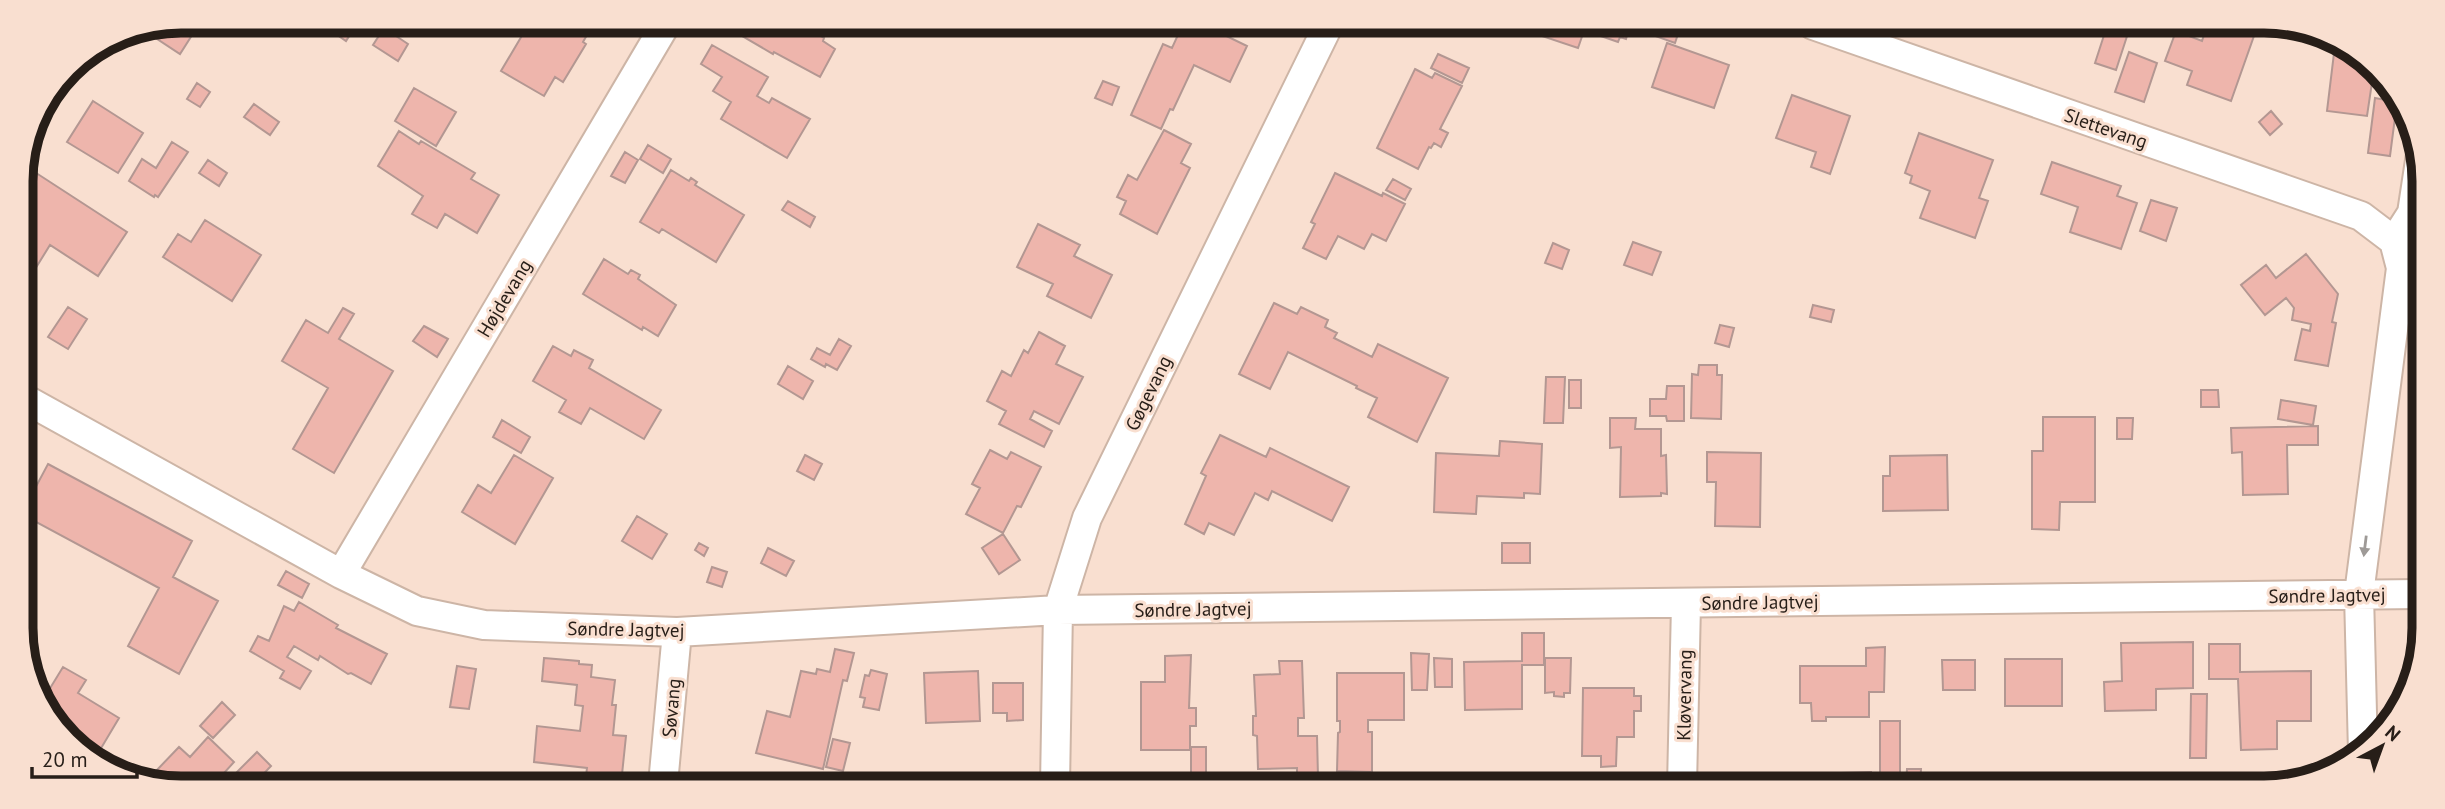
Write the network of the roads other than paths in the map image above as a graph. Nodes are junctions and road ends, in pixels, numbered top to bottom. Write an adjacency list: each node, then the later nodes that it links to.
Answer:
1 (1324, 33): 11 (street, Gøgevang)
2 (1837, 33): 5 (street, Slettevang)
3 (660, 34): 7 (street, Højdevang)
4 (2412, 213): 5 (street)
5 (2394, 241): 8 (street, one-way to 8)
6 (33, 404): 7 (street, Søndre Jagtvej)
7 (341, 574): 12 (street, Søndre Jagtvej)
8 (2359, 594): 9 (street, Søndre Jagtvej); 10 (street, Søndre Jagtvej); 13 (street)
9 (2412, 594)
10 (1686, 604): 11 (street, Søndre Jagtvej); 14 (street, Kløvervang)
11 (1058, 610): 12 (street, Søndre Jagtvej); 16 (street, Gøgevang)
12 (677, 632): 15 (street, Søvang)
13 (2362, 711)
14 (1682, 775)
15 (664, 776)
16 (1055, 776)

